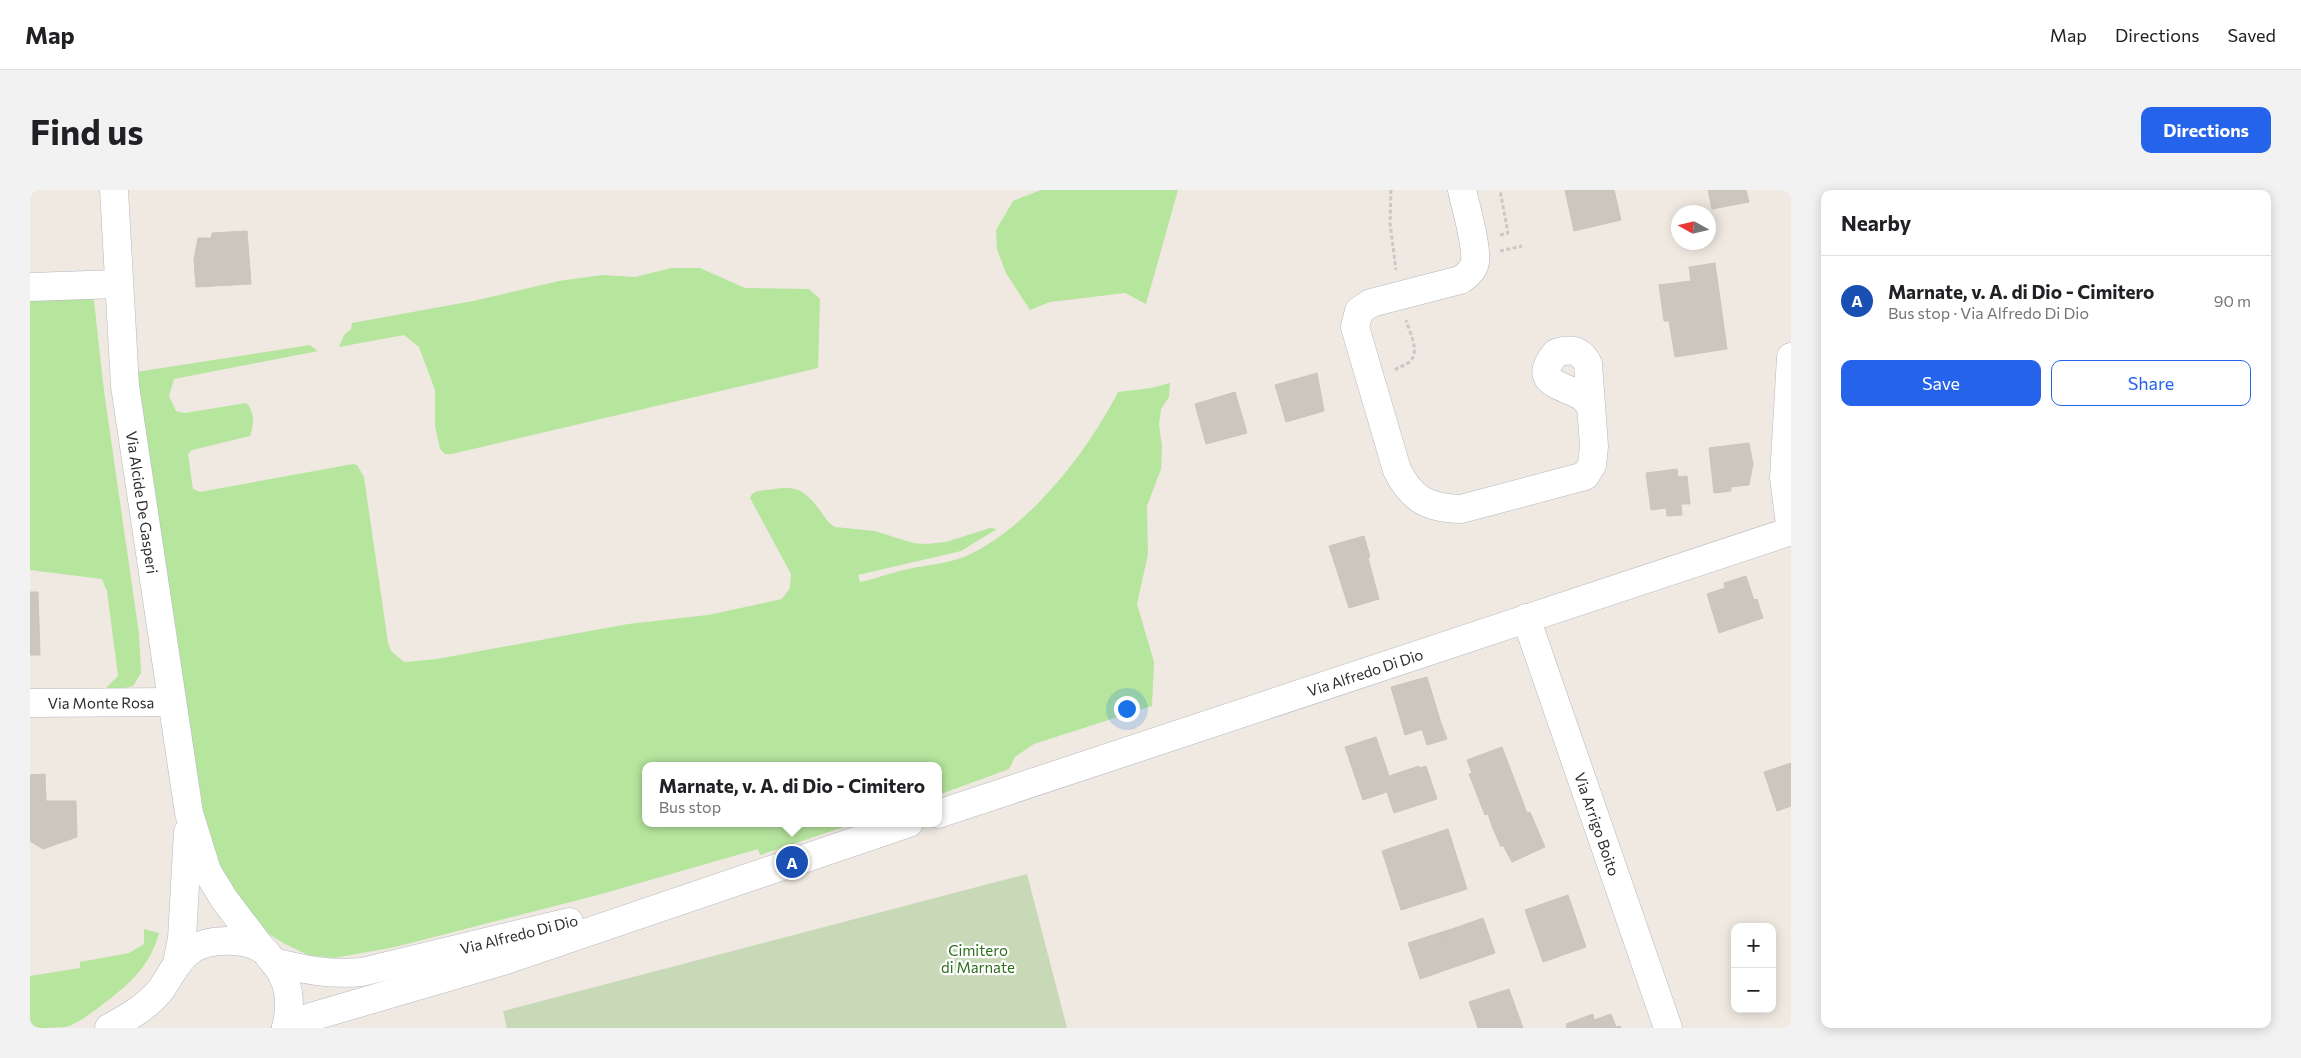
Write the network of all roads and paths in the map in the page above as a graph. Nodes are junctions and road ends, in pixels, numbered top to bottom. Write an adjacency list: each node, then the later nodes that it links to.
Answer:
1 (114, 190): 4 (street, Via Alcide De Gasperi)
2 (1391, 190): 6 (path)
3 (1462, 190): 6 (street)
4 (118, 284): 5 (street); 12 (street, Via Alcide De Gasperi)
5 (30, 287)
6 (1399, 296): 8 (path); 9 (street)
7 (1791, 357): 10 (street)
8 (1393, 375)
9 (1590, 406)
10 (1791, 532): 11 (street, Via Alfredo Di Dio)
11 (1526, 618): 15 (street, Via Alfredo Di Dio); 22 (street, Via Arrigo Boito)
12 (172, 702): 13 (street, Via Monte Rosa); 14 (street, Via Alcide De Gasperi)
13 (30, 703)
14 (189, 813): 18 (street, Via Alcide De Gasperi); 19 (street, Via Alcide De Gasperi)
15 (942, 813)
16 (897, 827): 17 (street, Via Alfredo Di Dio)
17 (762, 873): 18 (street, Via Alfredo Di Dio); 21 (street, Via Alfredo Di Dio)
18 (268, 955): 19 (street, Via Alfredo Di Dio); 21 (street, Via Alcide De Gasperi)
19 (177, 963): 20 (street)
20 (109, 1028)
21 (286, 1028)
22 (1668, 1028)

